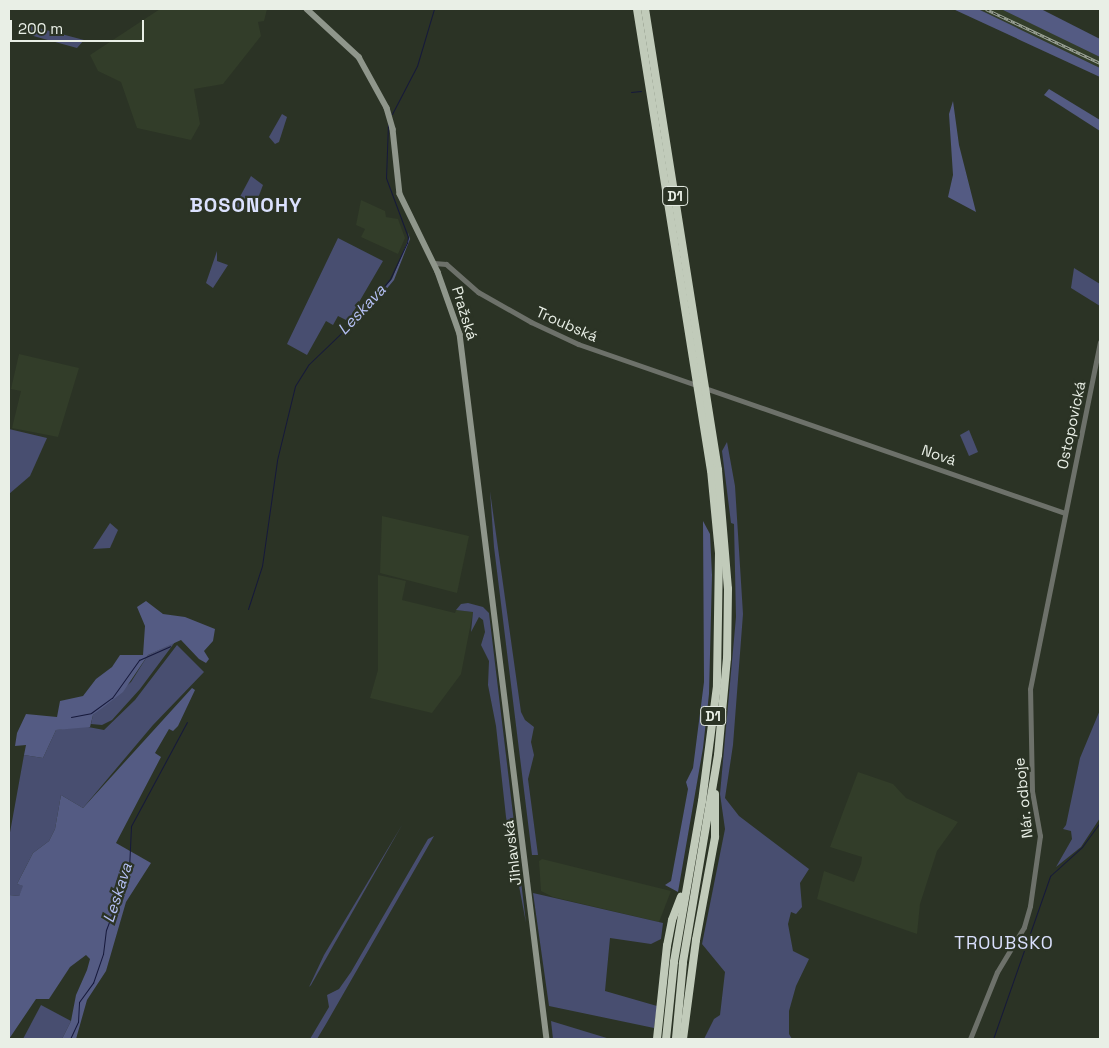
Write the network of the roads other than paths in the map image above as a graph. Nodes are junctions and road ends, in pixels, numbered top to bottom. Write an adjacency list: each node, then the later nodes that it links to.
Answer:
1 (307, 9): 4 (main road, Pražská)
2 (637, 9): 6 (highway, D1)
3 (645, 9): 6 (highway, D1)
4 (434, 263): 6 (street, Troubská); 9 (main road, Pražská)
5 (1100, 342): 8 (street, Ostopovická)
6 (703, 389): 7 (street, Troubská); 10 (highway, D1); 11 (highway, D1)
7 (804, 422): 8 (street, Nová)
8 (1065, 513): 17 (street, Nár. odboje)
9 (502, 664): 12 (main road, Jihlavská)
10 (718, 755): 15 (highway, D1); 16 (highway)
11 (686, 886): 13 (highway); 14 (highway, D1)
12 (547, 1039)
13 (657, 1039)
14 (666, 1039)
15 (676, 1039)
16 (683, 1039)
17 (970, 1039)

